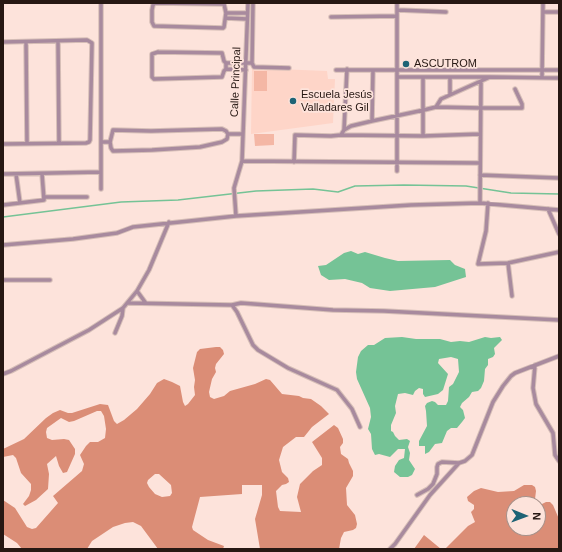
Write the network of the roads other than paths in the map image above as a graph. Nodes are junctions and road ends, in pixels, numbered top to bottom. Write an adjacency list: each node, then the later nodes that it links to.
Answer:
1 (101, 3): 52 (street)
2 (248, 3): 11 (street, Calle Principal)
3 (253, 3): 21 (street)
4 (398, 3): 6 (street)
5 (543, 3): 8 (street)
6 (398, 10): 7 (street); 12 (street)
7 (446, 12)
8 (543, 12): 9 (street); 29 (street)
9 (559, 12)
10 (226, 13): 11 (street); 13 (street); 13 (street)
11 (248, 13): 15 (street, Calle Principal)
12 (397, 16): 14 (street); 25 (street)
13 (226, 18): 15 (street)
14 (331, 18)
15 (247, 19): 20 (street, Calle Principal)
16 (3, 42): 17 (street)
17 (26, 42): 18 (street); 54 (street)
18 (58, 42): 55 (street); 55 (street)
19 (226, 62): 20 (street); 23 (street); 23 (street)
20 (246, 63): 21 (street); 26 (street, Calle Principal)
21 (252, 63): 22 (street)
22 (289, 68)
23 (226, 69): 26 (street)
24 (347, 69): 27 (street); 28 (street); 45 (street)
25 (396, 69): 28 (street); 29 (street); 31 (street)
26 (246, 70): 47 (street, Calle Principal)
27 (336, 70)
28 (373, 70): 44 (street)
29 (542, 70): 30 (street); 35 (street)
30 (559, 70)
31 (397, 77): 32 (street); 43 (street)
32 (423, 77): 33 (street); 42 (street)
33 (450, 77): 34 (street); 39 (street)
34 (490, 77): 35 (street); 37 (street)
35 (542, 77): 36 (street)
36 (559, 78)
37 (481, 81): 39 (street); 41 (street)
38 (515, 89): 41 (street)
39 (450, 94): 40 (street)
40 (436, 107): 41 (street); 42 (street)
41 (481, 108): 48 (street)
42 (424, 110): 43 (street); 51 (street)
43 (397, 116): 44 (street); 50 (street)
44 (372, 121): 45 (street)
45 (344, 130): 49 (street)
46 (228, 134): 47 (street); 53 (street); 53 (street)
47 (243, 134): 57 (street, Calle Principal)
48 (480, 134): 51 (street); 60 (street)
49 (341, 135): 50 (street); 58 (street)
50 (397, 136): 51 (street); 59 (street)
51 (423, 136)
52 (101, 142): 53 (street); 62 (street)
53 (110, 142)
54 (27, 143): 55 (street); 56 (street)
55 (59, 143)
56 (3, 144)
57 (242, 161): 58 (street); 77 (street, Calle Principal)
58 (294, 162): 59 (street)
59 (396, 162): 60 (street); 61 (street)
60 (480, 163): 66 (street)
61 (397, 171)
62 (101, 172): 65 (street); 68 (street)
63 (3, 174): 64 (street)
64 (16, 174): 65 (street); 72 (street)
65 (42, 174): 69 (street)
66 (480, 177): 67 (street); 71 (street)
67 (559, 178)
68 (101, 189)
69 (44, 197): 70 (street); 72 (street)
70 (87, 197)
71 (480, 201): 73 (street); 77 (street)
72 (20, 203): 74 (street)
73 (488, 203): 75 (street); 82 (street)
74 (3, 205)
75 (548, 209): 76 (street); 79 (street)
76 (559, 210)
77 (236, 216): 78 (street)
78 (169, 222): 80 (street); 85 (street)
79 (559, 234)
80 (3, 246)
81 (559, 252): 82 (street)
82 (508, 264): 86 (street)
83 (3, 280): 84 (street)
84 (50, 280)
85 (137, 291): 87 (street); 88 (street)
86 (512, 296)
87 (145, 302): 88 (street); 89 (street)
88 (128, 303): 90 (street)
89 (232, 305): 91 (street); 96 (street)
90 (123, 308): 92 (street); 95 (street)
91 (559, 320)
92 (115, 334)
93 (559, 356): 94 (street)
94 (535, 365): 97 (street); 98 (street)
95 (3, 374)
96 (360, 428)
97 (559, 461)
98 (459, 463): 99 (street); 100 (street)
99 (417, 495)
100 (390, 549)

